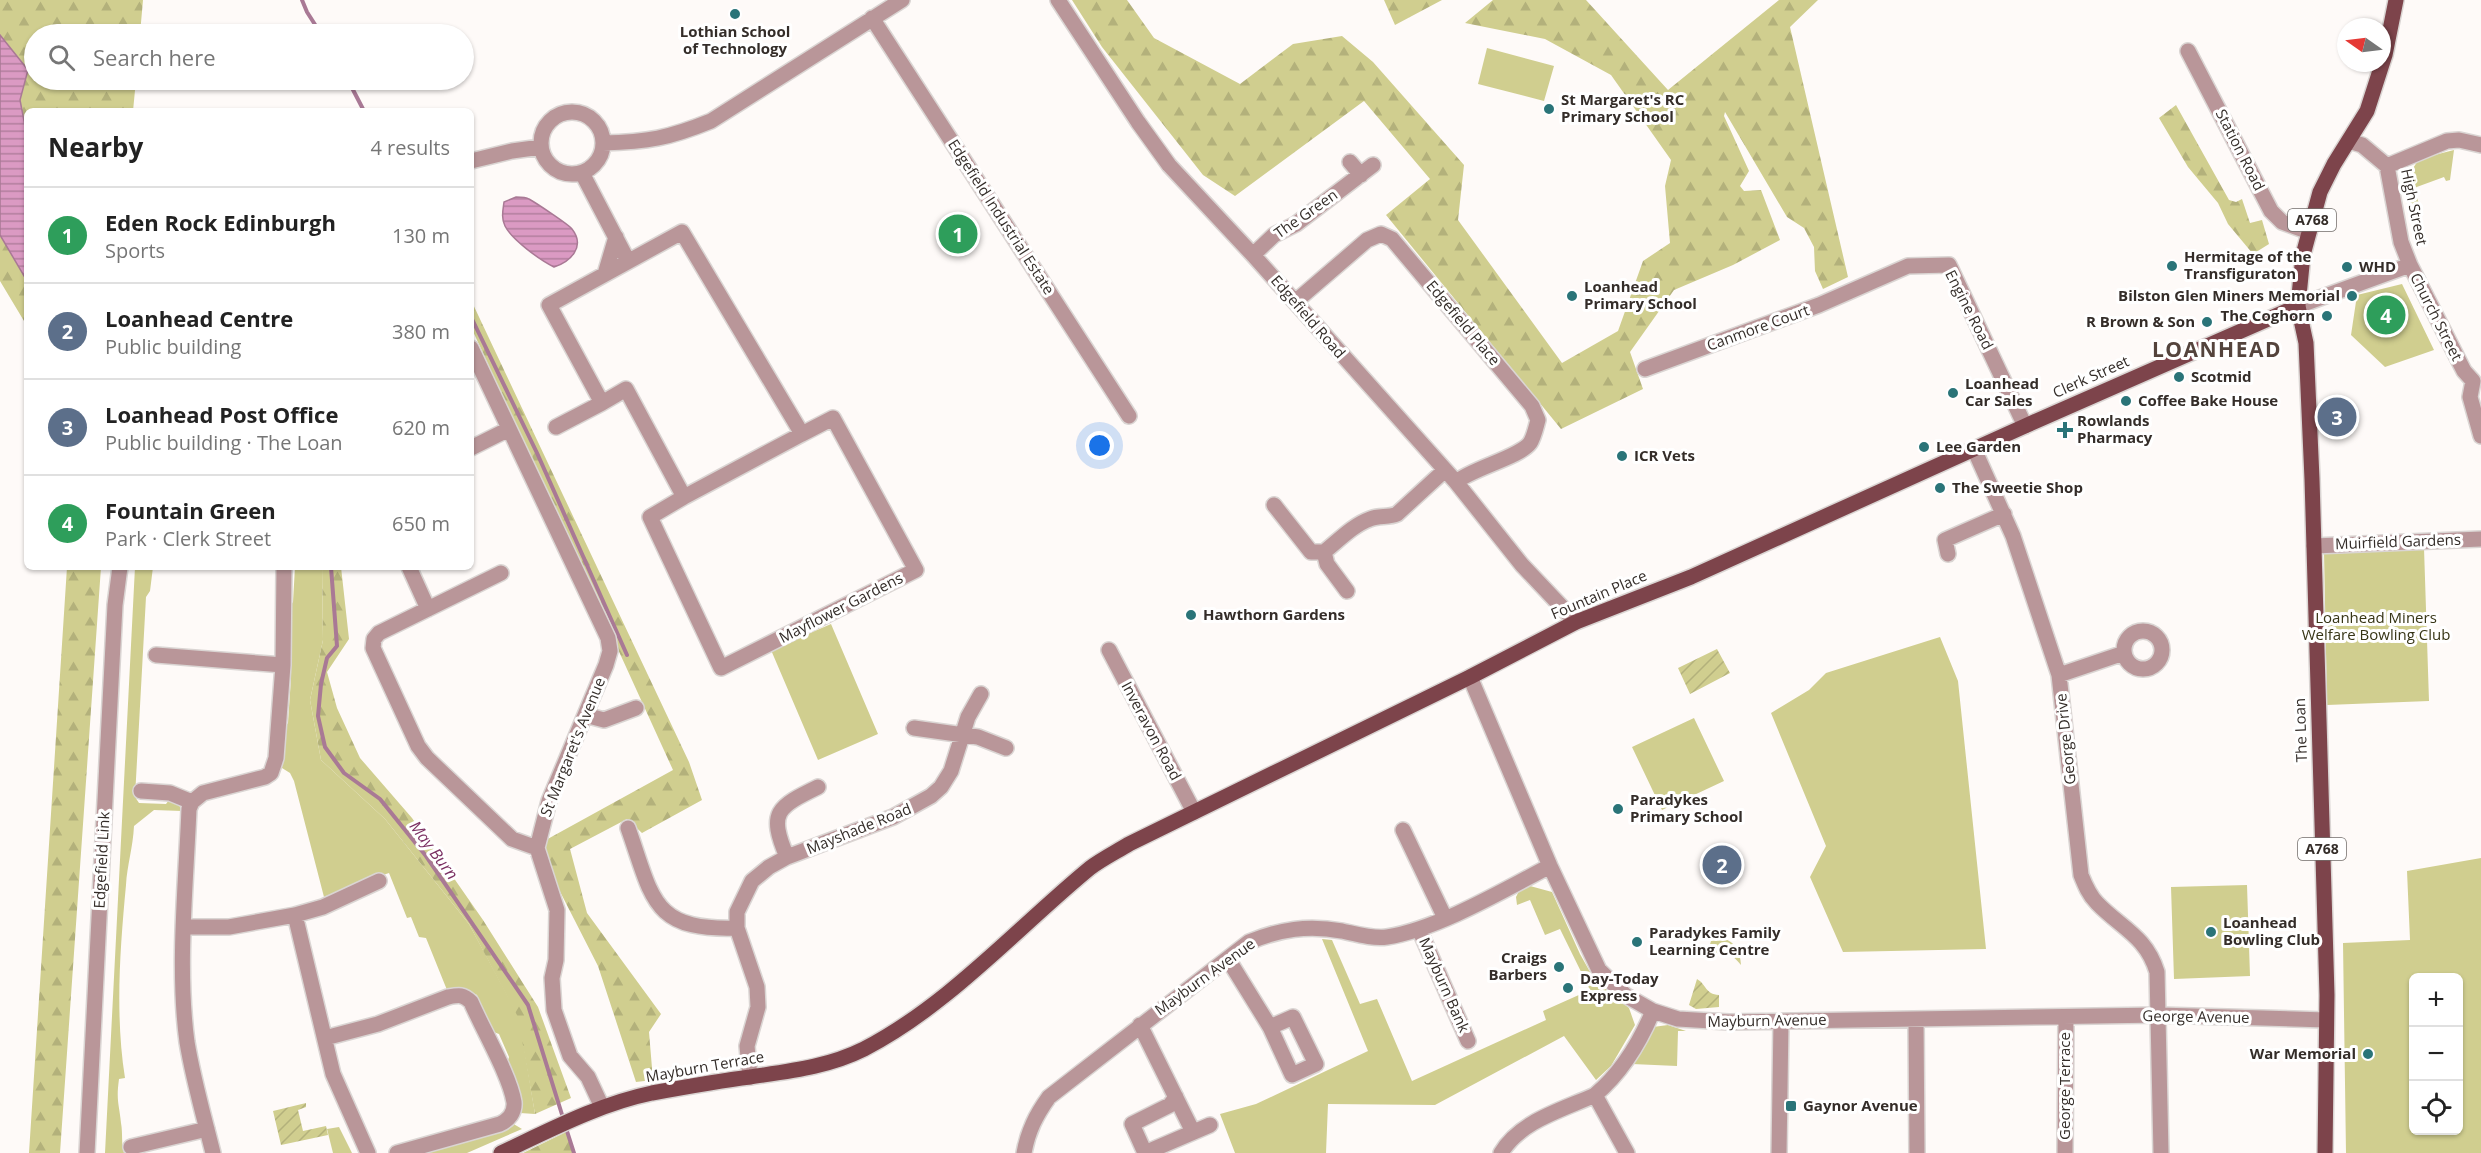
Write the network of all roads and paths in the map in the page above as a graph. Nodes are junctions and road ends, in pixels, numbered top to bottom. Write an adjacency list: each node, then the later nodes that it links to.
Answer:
1 (902, 0): 4 (street)
2 (1058, 0): 18 (street, Edgefield Road)
3 (2396, 0): 6 (main road, A768)
4 (872, 18): 7 (street); 29 (street, Edgefield Industrial Estate)
5 (2188, 51): 16 (street, Station Road)
6 (2349, 141): 13 (street, High Street); 16 (main road, A768)
7 (603, 142): 9 (street); 14 (street)
8 (2481, 145): 13 (street)
9 (541, 147): 10 (street); 14 (street)
10 (474, 160)
11 (1350, 162): 15 (street)
12 (1373, 165): 15 (street, The Green)
13 (2387, 166): 20 (street, High Street)
14 (582, 173): 17 (street)
15 (1361, 175): 18 (street, The Green)
16 (2309, 232): 24 (main road, A768)
17 (616, 237): 19 (street); 21 (street)
18 (1254, 255): 23 (street, Edgefield Road)
19 (628, 261): 21 (street); 33 (street)
20 (2410, 265): 24 (street, Clerk Street); 27 (street, Church Street)
21 (605, 274): 28 (street)
22 (1871, 284): 26 (street, Canmore Court); 30 (street, Engine Road)
23 (1294, 302): 37 (street, Edgefield Road); 37 (street, Edgefield Place)
24 (2298, 306): 30 (main road, Clerk Street); 43 (main road, The Loan / A768)
25 (474, 354): 32 (street, St Margaret's Avenue)
26 (1645, 369)
27 (2477, 381): 34 (street, Church Street)
28 (602, 403): 31 (street); 38 (street)
29 (1129, 416)
30 (2025, 426): 36 (main road, Clerk Street)
31 (556, 427)
32 (509, 429): 35 (street); 61 (street, St Margaret's Avenue)
33 (802, 434): 38 (street); 38 (street, Mayflower Gardens)
34 (2481, 435)
35 (474, 446)
36 (1974, 449): 39 (main road, Clerk Street); 41 (street, George Drive)
37 (1450, 476): 44 (street, Edgefield Place); 52 (street, Edgefield Road)
38 (684, 497)
39 (1857, 502): 52 (main road, Fountain Place)
40 (1274, 505): 44 (street)
41 (2004, 514): 45 (street); 57 (street, George Drive)
42 (2481, 539): 43 (street, Muirfield Gardens)
43 (2314, 546): 85 (main road, The Loan / A768)
44 (1324, 552): 50 (street)
45 (1948, 554)
46 (120, 570): 100 (street, Edgefield Link)
47 (284, 570): 56 (street)
48 (410, 570): 51 (street)
49 (501, 573): 51 (street)
50 (1347, 591)
51 (428, 609): 71 (street)
52 (1576, 622): 58 (main road, Fountain Place)
53 (1109, 650): 68 (street, Inveravon Road)
54 (2124, 653): 57 (street)
55 (156, 655): 56 (street)
56 (283, 665): 67 (street)
57 (2059, 675): 82 (street, George Drive)
58 (1470, 677): 68 (main road, Fountain Place); 73 (street, Mayburn Avenue)
59 (981, 694): 63 (street, Mayshade Road)
60 (636, 708): 61 (street)
61 (585, 716): 71 (street, St Margaret's Avenue)
62 (914, 728): 63 (street)
63 (963, 735): 64 (street); 72 (street, Mayshade Road)
64 (1006, 748)
65 (819, 787): 72 (street, Mayshade Road)
66 (141, 791): 67 (street)
67 (192, 802): 77 (street)
68 (1194, 812): 91 (main road, Mayburn Terrace)
69 (1403, 830): 76 (street)
70 (634, 835): 78 (street)
71 (537, 848): 94 (street)
72 (787, 857): 78 (street, Mayshade Road)
73 (1550, 866): 76 (street, Mayburn Avenue); 81 (street, Mayburn Avenue)
74 (379, 881): 75 (street)
75 (296, 915): 77 (street); 89 (street)
76 (1445, 918): 79 (street, Mayburn Avenue)
77 (185, 927): 96 (street)
78 (737, 928): 91 (street)
79 (1419, 929): 80 (street, Mayburn Avenue); 90 (street, Mayburn Bank)
80 (1228, 959): 87 (street, Mayburn Avenue); 88 (street)
81 (1653, 1011): 86 (street, Mayburn Avenue); 92 (street)
82 (2159, 1015): 83 (street, George Avenue); 85 (street, George Avenue); 112 (street, George Drive)
83 (2066, 1018): 84 (street, Mayburn Avenue); 111 (street, George Terrace)
84 (1916, 1019): 86 (street, Mayburn Avenue); 110 (street)
85 (2326, 1020): 113 (main road, The Loan / A768)
86 (1781, 1021): 109 (street)
87 (1140, 1025): 93 (street); 105 (street, Mayburn Avenue)
88 (1270, 1027)
89 (325, 1038): 99 (street); 102 (street)
90 (1468, 1041)
91 (750, 1077): 94 (main road, Mayburn Terrace)
92 (1595, 1095): 107 (street); 108 (street)
93 (1176, 1097): 97 (street); 106 (street)
94 (602, 1107): 104 (main road, Mayburn Terrace)
95 (1210, 1125): 97 (street)
96 (207, 1129): 98 (street); 101 (street)
97 (1193, 1132): 106 (street)
98 (131, 1147)
99 (419, 1150): 103 (street)
100 (87, 1153)
101 (213, 1153)
102 (368, 1153)
103 (397, 1153)
104 (501, 1153)
105 (1024, 1153)
106 (1145, 1153)
107 (1501, 1153)
108 (1627, 1153)
109 (1779, 1153)
110 (1917, 1153)
111 (2065, 1153)
112 (2162, 1153)
113 (2325, 1153)

